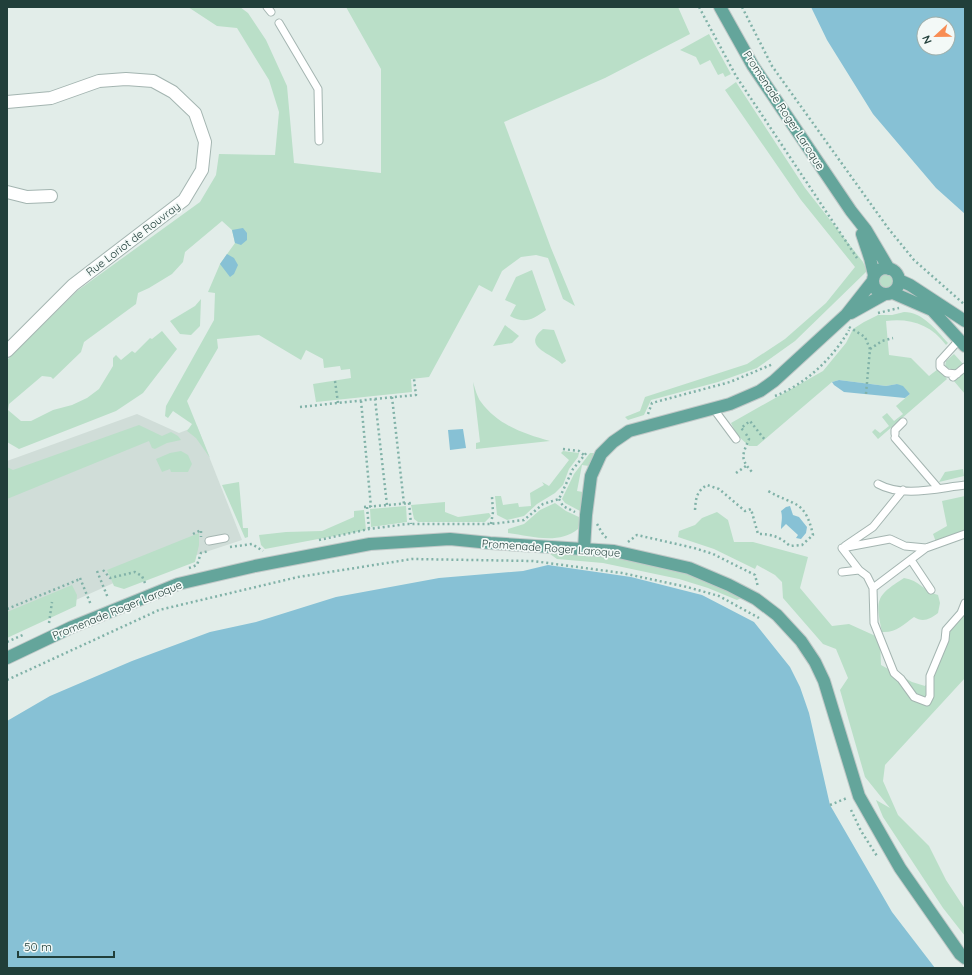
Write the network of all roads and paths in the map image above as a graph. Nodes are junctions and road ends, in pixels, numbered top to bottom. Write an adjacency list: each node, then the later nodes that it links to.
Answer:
1 (699, 7): 10 (path)
2 (720, 7): 9 (main road, Promenade Roger Laroque)
3 (742, 7): 15 (path)
4 (278, 23): 6 (lane)
5 (7, 102): 22 (street, Rue Loriot de Rouvray)
6 (319, 141)
7 (7, 192): 8 (street)
8 (51, 196)
9 (851, 211): 11 (main road, Promenade Roger Laroque); 12 (main road, Promenade Roger Laroque)
10 (858, 260)
11 (889, 269): 12 (main road); 13 (main road)
12 (873, 278): 14 (main road); 16 (main road)
13 (899, 280): 14 (main road); 17 (main road)
14 (889, 294): 16 (main road); 20 (main road)
15 (965, 305)
16 (846, 315): 33 (main road)
17 (965, 321)
18 (850, 328): 21 (path)
19 (893, 338): 21 (path)
20 (962, 342): 24 (lane)
21 (870, 350): 27 (path)
22 (7, 351)
23 (779, 360): 34 (path)
24 (965, 367)
25 (414, 379): 28 (path)
26 (335, 381): 31 (path)
27 (866, 394)
28 (392, 398): 29 (path); 51 (path)
29 (375, 400): 30 (path); 52 (path)
30 (361, 401): 31 (path); 53 (path)
31 (338, 403): 32 (path)
32 (300, 407)
33 (713, 408): 36 (lane); 63 (main road)
34 (647, 418)
35 (903, 422): 46 (lane)
36 (736, 439)
37 (764, 440): 41 (path)
38 (563, 449): 40 (path)
39 (593, 449): 40 (path)
40 (584, 455): 50 (path)
41 (746, 466): 42 (path); 43 (path)
42 (752, 472)
43 (736, 473)
44 (878, 484): 47 (lane)
45 (965, 485): 46 (lane)
46 (938, 488): 47 (lane)
47 (902, 490): 61 (lane)
48 (768, 491): 54 (path)
49 (492, 497): 50 (path)
50 (559, 499): 55 (path)
51 (404, 504): 52 (path); 56 (path)
52 (386, 505): 53 (path)
53 (372, 507): 57 (path)
54 (695, 510)
55 (581, 515)
56 (411, 524)
57 (369, 530)
58 (965, 534): 62 (lane)
59 (225, 538): 60 (lane)
60 (210, 541)
61 (842, 548): 62 (lane); 65 (lane)
62 (926, 548): 64 (lane)
63 (584, 549): 77 (main road, Promenade Roger Laroque); 83 (main road, Promenade Roger Laroque)
64 (911, 560): 68 (lane); 69 (lane)
65 (859, 570): 66 (lane); 68 (lane)
66 (842, 572)
67 (145, 583): 70 (path)
68 (873, 588): 72 (lane)
69 (931, 590)
70 (108, 598)
71 (52, 602): 76 (path)
72 (965, 603)
73 (91, 605): 74 (path)
74 (7, 609)
75 (763, 621): 78 (path)
76 (49, 623)
77 (7, 658)
78 (7, 680)
79 (845, 792): 80 (path)
80 (847, 798): 81 (path); 82 (path)
81 (830, 805)
82 (879, 858)
83 (965, 958)

